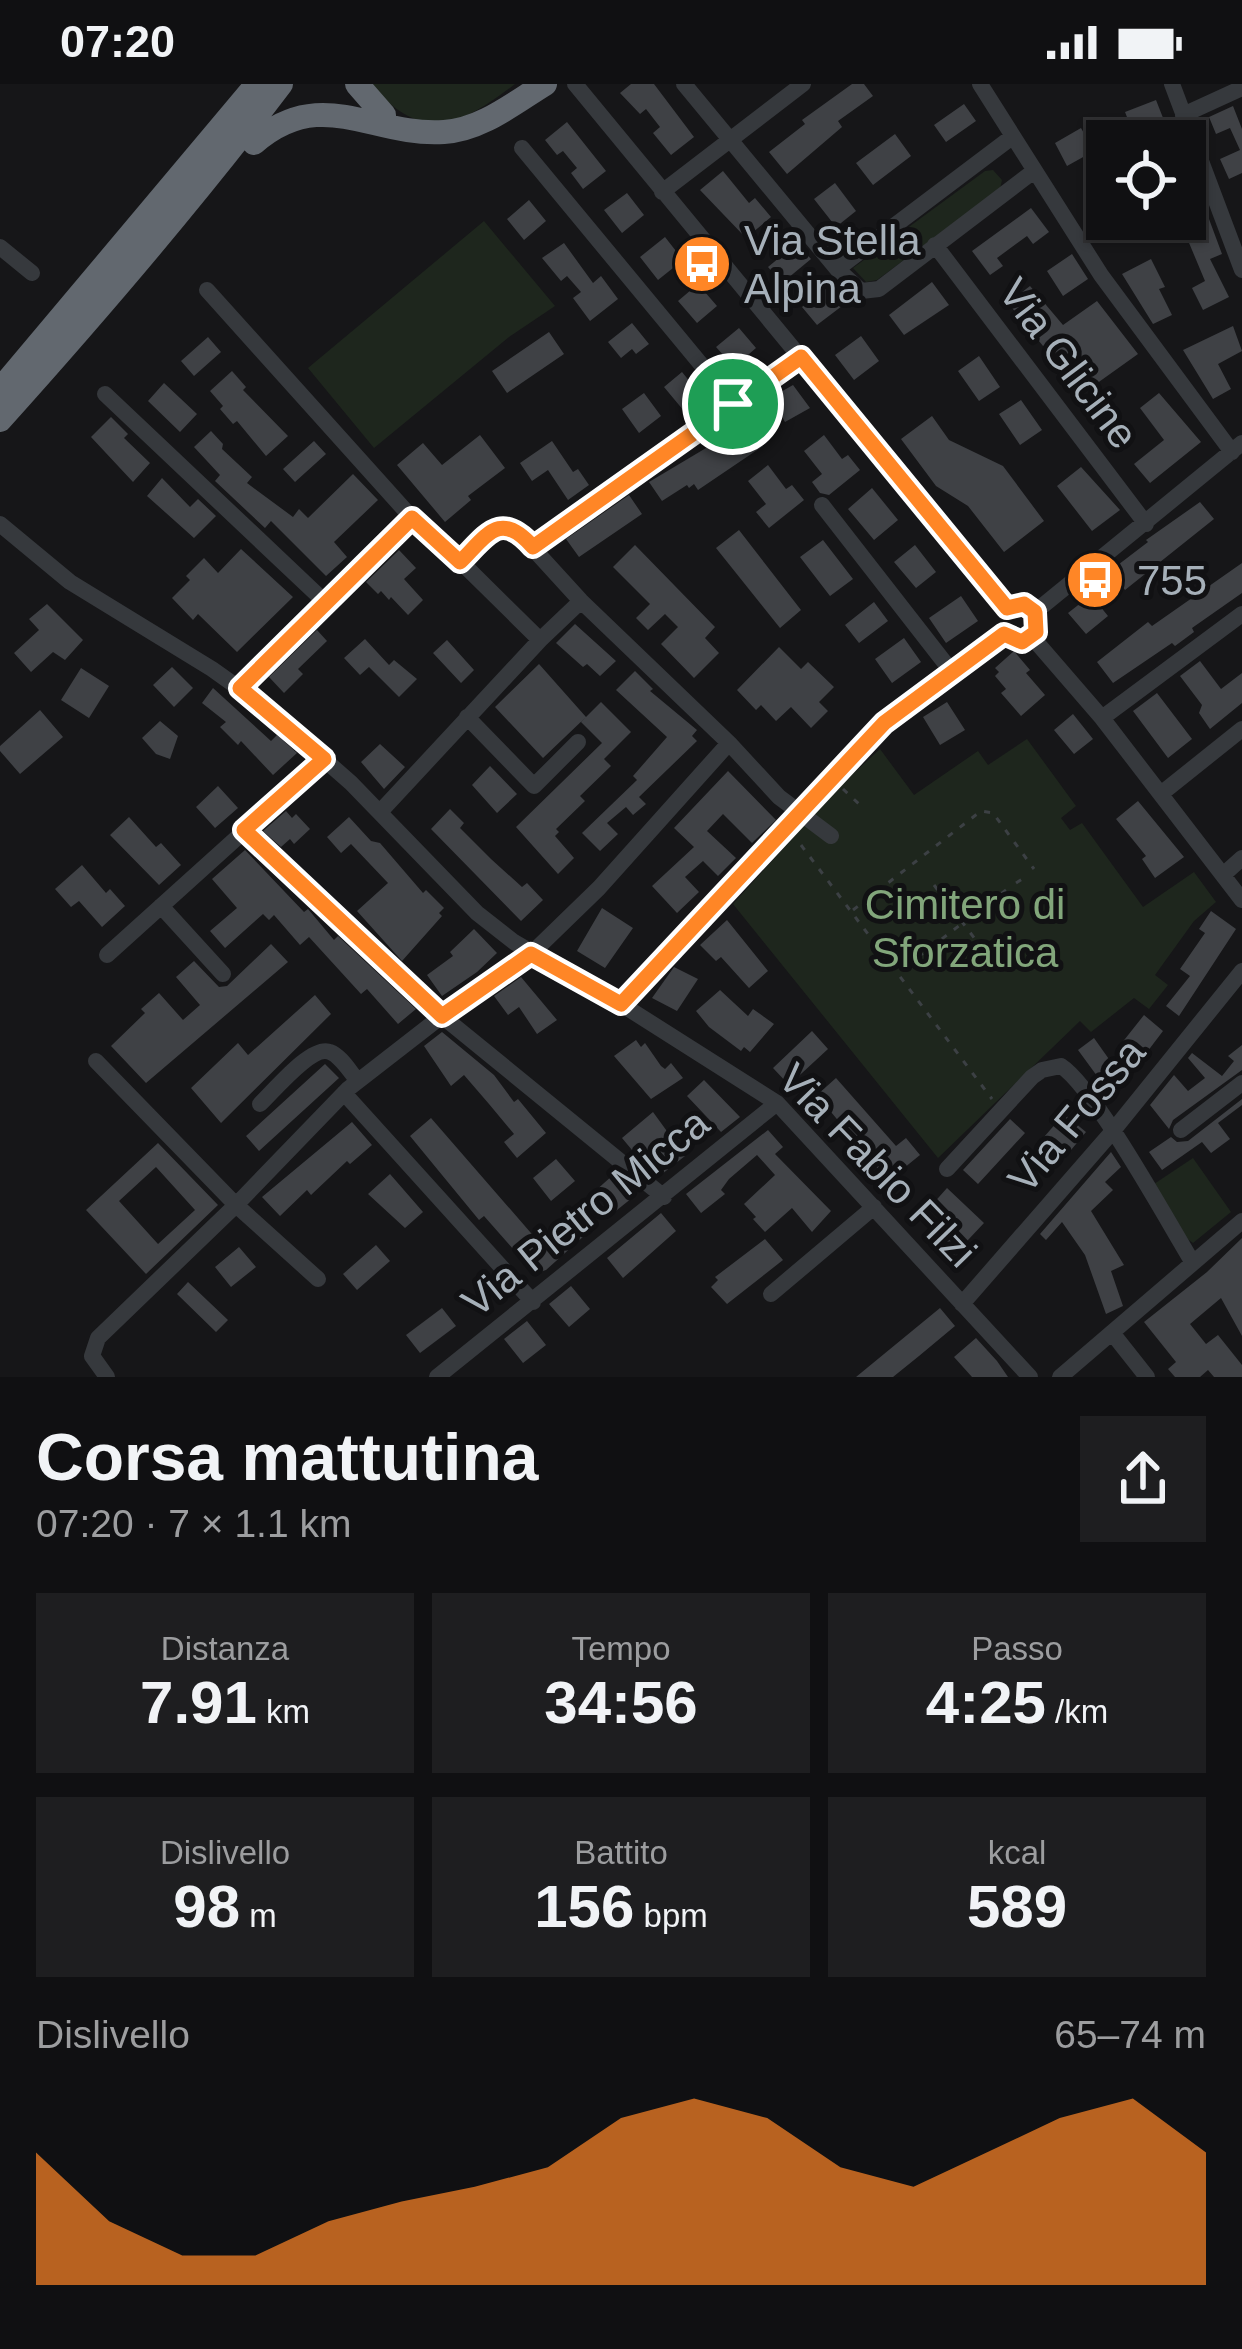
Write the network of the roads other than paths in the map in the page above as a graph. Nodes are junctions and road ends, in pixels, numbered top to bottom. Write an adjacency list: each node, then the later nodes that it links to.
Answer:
1 (257, 84): 27 (highway)
2 (281, 84): 17 (highway)
3 (357, 84): 13 (highway)
4 (545, 84): 11 (highway)
5 (575, 84): 19 (street)
6 (684, 84): 15 (street)
7 (803, 84): 15 (street)
8 (980, 84): 14 (street)
9 (1172, 84): 12 (street)
10 (1242, 88): 12 (street)
11 (525, 90): 13 (highway)
12 (1184, 115): 23 (street)
13 (390, 121): 17 (highway)
14 (1012, 137): 18 (street); 22 (street)
15 (729, 141): 19 (street); 22 (street)
16 (522, 148): 29 (street)
17 (230, 152): 30 (highway)
18 (1034, 171): 20 (street); 31 (street)
19 (662, 192): 26 (street)
20 (934, 245): 22 (street); 35 (street, Via Glicine)
21 (0, 247): 24 (street)
22 (838, 269)
23 (1242, 270)
24 (32, 273)
25 (207, 290): 33 (street)
26 (801, 357): 29 (street); 40 (street)
27 (0, 390)
28 (105, 394): 39 (street)
29 (733, 404): 36 (street)
30 (0, 420)
31 (1237, 448): 35 (street)
32 (822, 505): 46 (street)
33 (412, 518): 37 (street); 39 (street)
34 (0, 524): 47 (street, Via Fabio Filzi)
35 (1146, 524): 41 (street)
36 (533, 547): 37 (street); 38 (street)
37 (460, 562): 45 (street)
38 (581, 601): 45 (street); 52 (street)
39 (325, 602): 47 (street)
40 (1007, 608): 41 (street); 43 (street)
41 (1035, 612): 44 (street)
42 (1242, 614): 49 (street)
43 (1004, 634): 44 (street); 46 (street)
44 (1032, 637): 49 (street)
45 (540, 640): 48 (street)
46 (952, 672): 56 (street)
47 (240, 688): 53 (street, Via Fabio Filzi)
48 (467, 718): 51 (street); 55 (street)
49 (1102, 718): 54 (street)
50 (1242, 729): 54 (street)
51 (578, 742)
52 (729, 743): 56 (street); 63 (street)
53 (324, 759): 55 (street, Via Fabio Filzi); 57 (street)
54 (1162, 793): 60 (street)
55 (380, 812): 63 (street, Via Fabio Filzi)
56 (803, 812): 58 (street); 67 (street)
57 (244, 830): 62 (street); 68 (street)
58 (826, 842)
59 (1242, 858): 60 (street)
60 (1222, 875): 61 (street)
61 (1242, 900)
62 (161, 906): 64 (street); 66 (street)
63 (531, 954): 67 (street, Via Fabio Filzi); 68 (street)
64 (107, 955)
65 (1242, 971): 75 (street, Via Fossa)
66 (223, 974)
67 (621, 1004): 72 (street, Via Fabio Filzi)
68 (442, 1016): 71 (street); 77 (street)
69 (96, 1060): 78 (street)
70 (1242, 1083): 74 (street)
71 (351, 1087): 73 (street); 78 (street); 84 (street)
72 (778, 1102): 77 (street, Via Pietro Micca); 79 (street, Via Fabio Filzi)
73 (260, 1104)
74 (1181, 1130)
75 (1112, 1132): 76 (street); 81 (street); 85 (street, Via Fossa)
76 (947, 1169)
77 (664, 1197): 84 (street, Via Pietro Micca)
78 (236, 1205): 82 (street); 87 (street)
79 (874, 1207): 83 (street); 85 (street, Via Fabio Filzi)
80 (1242, 1221): 81 (street)
81 (1193, 1263): 86 (street)
82 (318, 1279)
83 (771, 1294)
84 (532, 1302): 88 (street, Via Pietro Micca)
85 (962, 1304): 89 (street, Via Fabio Filzi)
86 (1113, 1334): 90 (street); 91 (street)
87 (106, 1377)
88 (437, 1377)
89 (1030, 1377)
90 (1060, 1377)
91 (1147, 1377)

